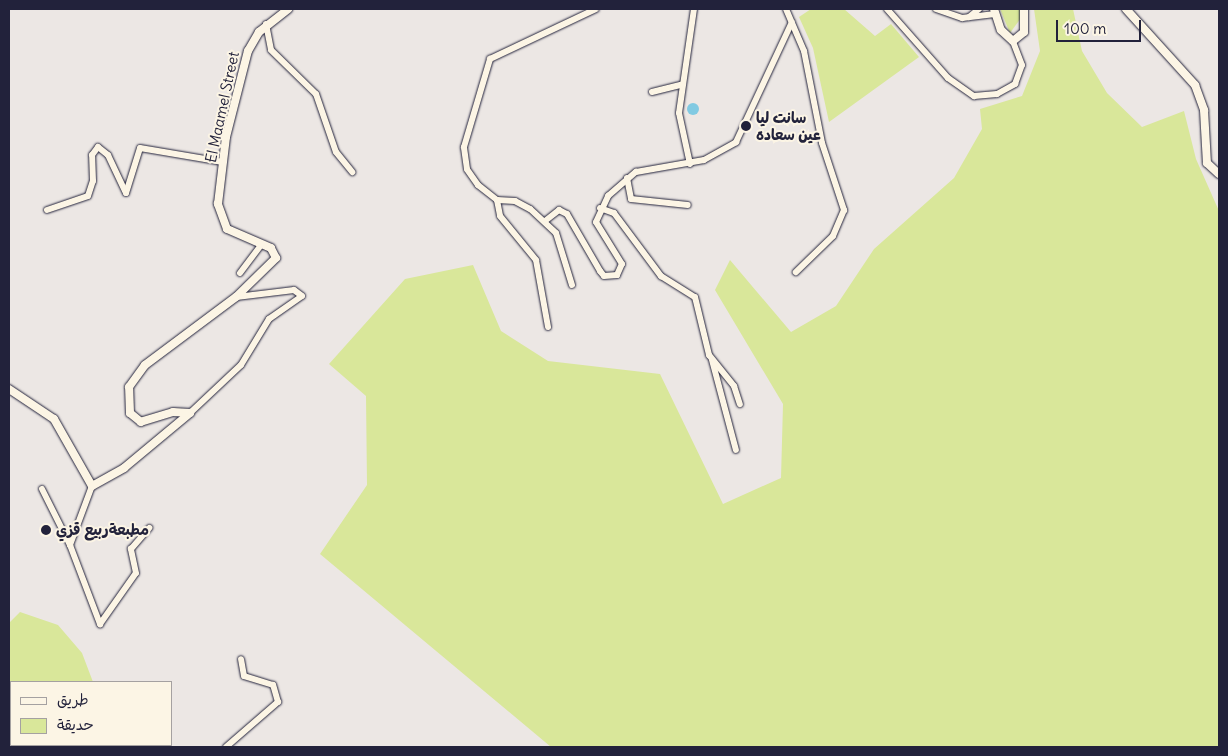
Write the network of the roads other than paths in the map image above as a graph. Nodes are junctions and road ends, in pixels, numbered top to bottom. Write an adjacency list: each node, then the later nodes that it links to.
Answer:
1 (288, 9): 13 (street, El Maamel Street)
2 (596, 9): 22 (street)
3 (694, 9): 15 (street)
4 (786, 9): 12 (street)
5 (887, 9): 14 (street)
6 (936, 9): 11 (street)
7 (979, 9): 11 (street)
8 (1024, 9): 14 (street)
9 (1126, 9): 20 (street)
10 (995, 12): 11 (street); 14 (street)
11 (968, 18)
12 (792, 22): 18 (street); 28 (street)
13 (266, 24): 17 (street, El Maamel Street); 19 (street)
14 (1013, 41)
15 (681, 85): 16 (street); 18 (street)
16 (652, 92)
17 (223, 162): 25 (street); 27 (street, El Maamel Street)
18 (690, 164): 21 (street)
19 (352, 172)
20 (1219, 174)
21 (627, 178): 23 (street); 24 (street)
22 (497, 200): 26 (street); 32 (street)
23 (688, 205)
24 (600, 208): 26 (street); 33 (street)
25 (48, 210)
26 (545, 221): 30 (street)
27 (262, 244): 29 (street); 31 (street)
28 (796, 272)
29 (240, 273)
30 (572, 285)
31 (236, 297): 36 (street); 36 (street)
32 (548, 327)
33 (712, 360): 35 (street); 37 (street)
34 (9, 389): 38 (street)
35 (740, 404)
36 (190, 413): 38 (street)
37 (736, 450)
38 (92, 486): 41 (street)
39 (42, 489): 41 (street)
40 (149, 528): 41 (street)
41 (70, 545)
42 (241, 659): 43 (street)
43 (226, 747)

